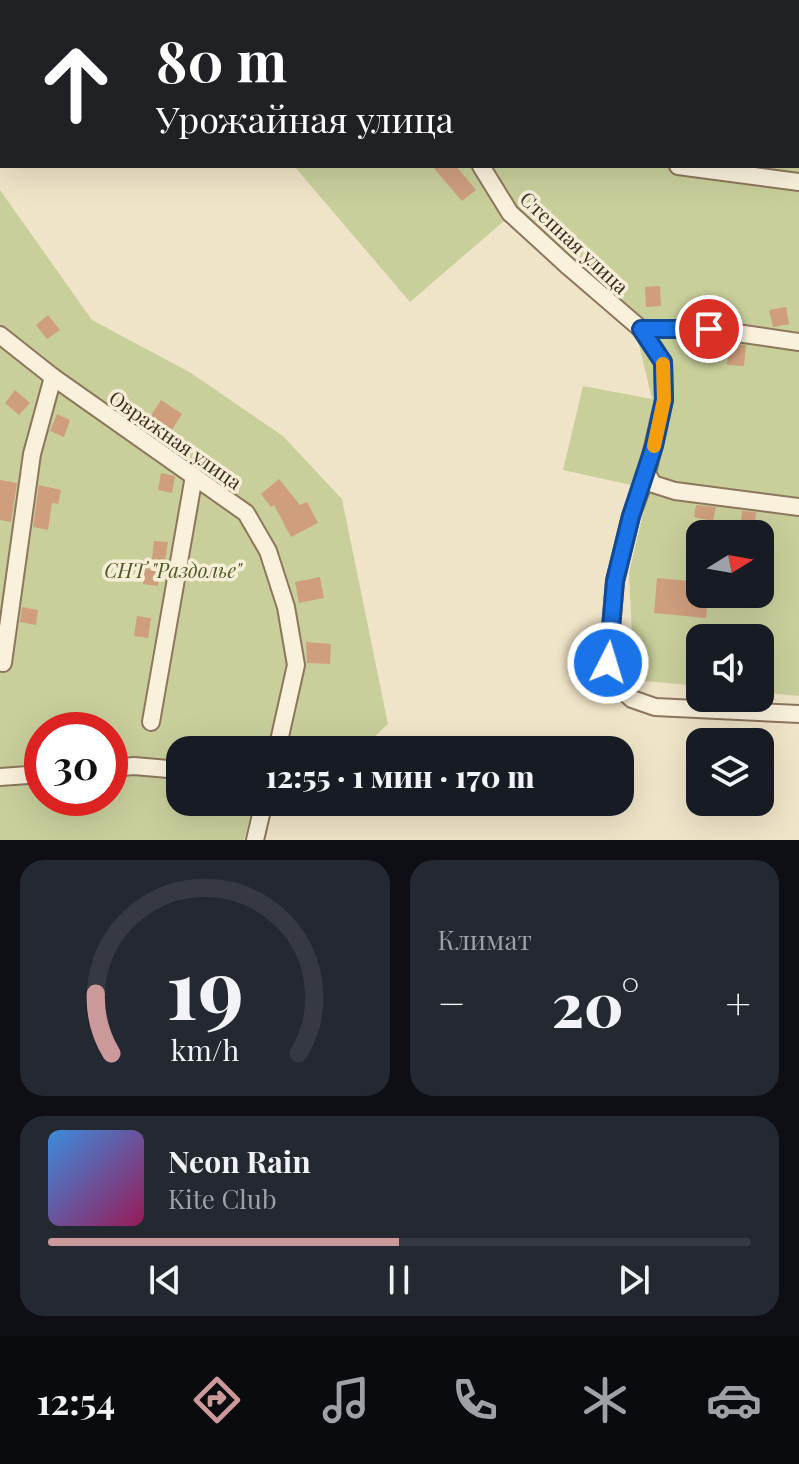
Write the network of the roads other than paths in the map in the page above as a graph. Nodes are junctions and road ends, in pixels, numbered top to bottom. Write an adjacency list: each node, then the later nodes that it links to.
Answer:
1 (482, 168): 4 (street, Степная улица)
2 (693, 168): 3 (street)
3 (799, 182)
4 (641, 329): 6 (street); 8 (street, Степная улица)
5 (0, 335): 7 (street, Овражная улица)
6 (799, 342)
7 (53, 377): 9 (street, Овражная улица); 11 (street)
8 (647, 473): 10 (street); 12 (street, Степная улица)
9 (194, 476): 13 (street); 14 (street, Овражная улица)
10 (799, 507)
11 (3, 663)
12 (799, 714)
13 (151, 722)
14 (280, 736)
15 (128, 766): 16 (street)
16 (166, 769)
17 (24, 775): 18 (street)
18 (0, 777)
19 (261, 816): 20 (street)
20 (255, 840)

